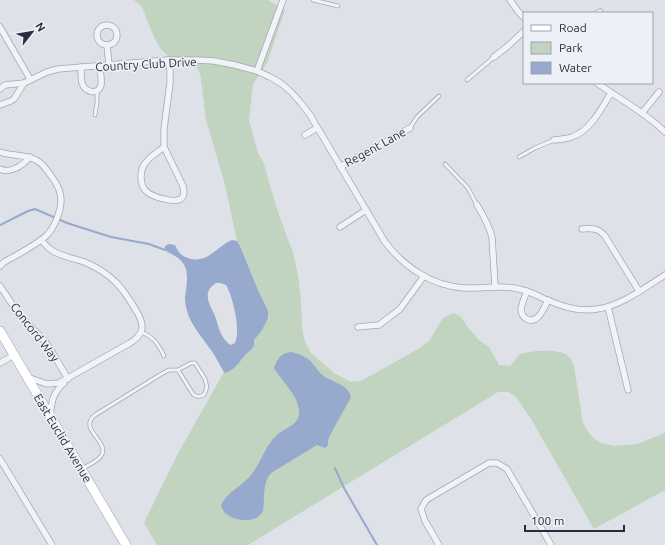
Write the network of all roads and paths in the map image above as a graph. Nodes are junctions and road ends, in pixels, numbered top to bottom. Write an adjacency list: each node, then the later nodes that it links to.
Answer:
1 (281, 0): 14 (street)
2 (313, 0): 4 (lane)
3 (510, 0): 5 (street)
4 (338, 6)
5 (523, 17)
6 (0, 28): 15 (street)
7 (523, 32): 9 (street)
8 (107, 45): 11 (street)
9 (494, 57): 16 (lane)
10 (168, 60): 11 (street, Country Club Drive); 14 (street, Country Club Drive); 32 (street)
11 (109, 65): 12 (street, Country Club Drive)
12 (100, 66): 13 (street, Country Club Drive); 20 (street)
13 (81, 67): 15 (street, Country Club Drive); 20 (street)
14 (257, 71): 27 (street, Country Club Drive)
15 (30, 79): 17 (street, Country Club Drive)
16 (467, 80)
17 (24, 83): 19 (street, Country Club Drive); 24 (street, Country Club Drive)
18 (598, 84): 22 (street)
19 (0, 89)
20 (97, 90): 26 (lane)
21 (659, 92): 25 (street)
22 (611, 93): 25 (street); 31 (street)
23 (439, 96): 28 (lane)
24 (0, 105)
25 (642, 113): 29 (street)
26 (95, 115)
27 (317, 128): 30 (street); 37 (street, Country Club Drive)
28 (410, 128): 37 (street, Regent Lane)
29 (665, 132)
30 (305, 135)
31 (554, 140): 35 (lane)
32 (164, 147): 32 (street)
33 (0, 152): 34 (street)
34 (30, 157): 38 (street); 43 (street)
35 (519, 157)
36 (445, 164): 39 (lane)
37 (340, 167): 40 (street, Country Club Drive)
38 (0, 170)
39 (477, 205): 48 (street)
40 (366, 210): 41 (street); 45 (street, Country Club Drive)
41 (340, 227)
42 (582, 229): 50 (street)
43 (41, 240): 44 (street); 55 (street)
44 (0, 266)
45 (424, 276): 48 (street, Country Club Drive); 53 (street)
46 (665, 276): 50 (street, Country Club Drive)
47 (0, 286): 61 (street, Concord Way)
48 (495, 286): 49 (street, Country Club Drive)
49 (528, 291): 51 (street, Country Club Drive); 51 (street)
50 (639, 291): 52 (street, Country Club Drive)
51 (548, 300): 52 (street, Country Club Drive)
52 (608, 307): 62 (street)
53 (358, 327)
54 (0, 331): 56 (main road, East Euclid Avenue)
55 (141, 332): 57 (lane); 61 (street)
56 (14, 355): 58 (street); 60 (main road, East Euclid Avenue)
57 (164, 356)
58 (0, 363)
59 (178, 370): 59 (lane); 65 (lane)
60 (27, 377): 61 (street); 63 (main road, East Euclid Avenue)
61 (68, 378): 63 (street)
62 (628, 390)
63 (50, 416): 65 (main road, East Euclid Avenue)
64 (0, 459): 66 (street)
65 (81, 469): 67 (main road, East Euclid Avenue)
66 (52, 545)
67 (126, 545)
68 (439, 545): 69 (street)
69 (551, 545)

